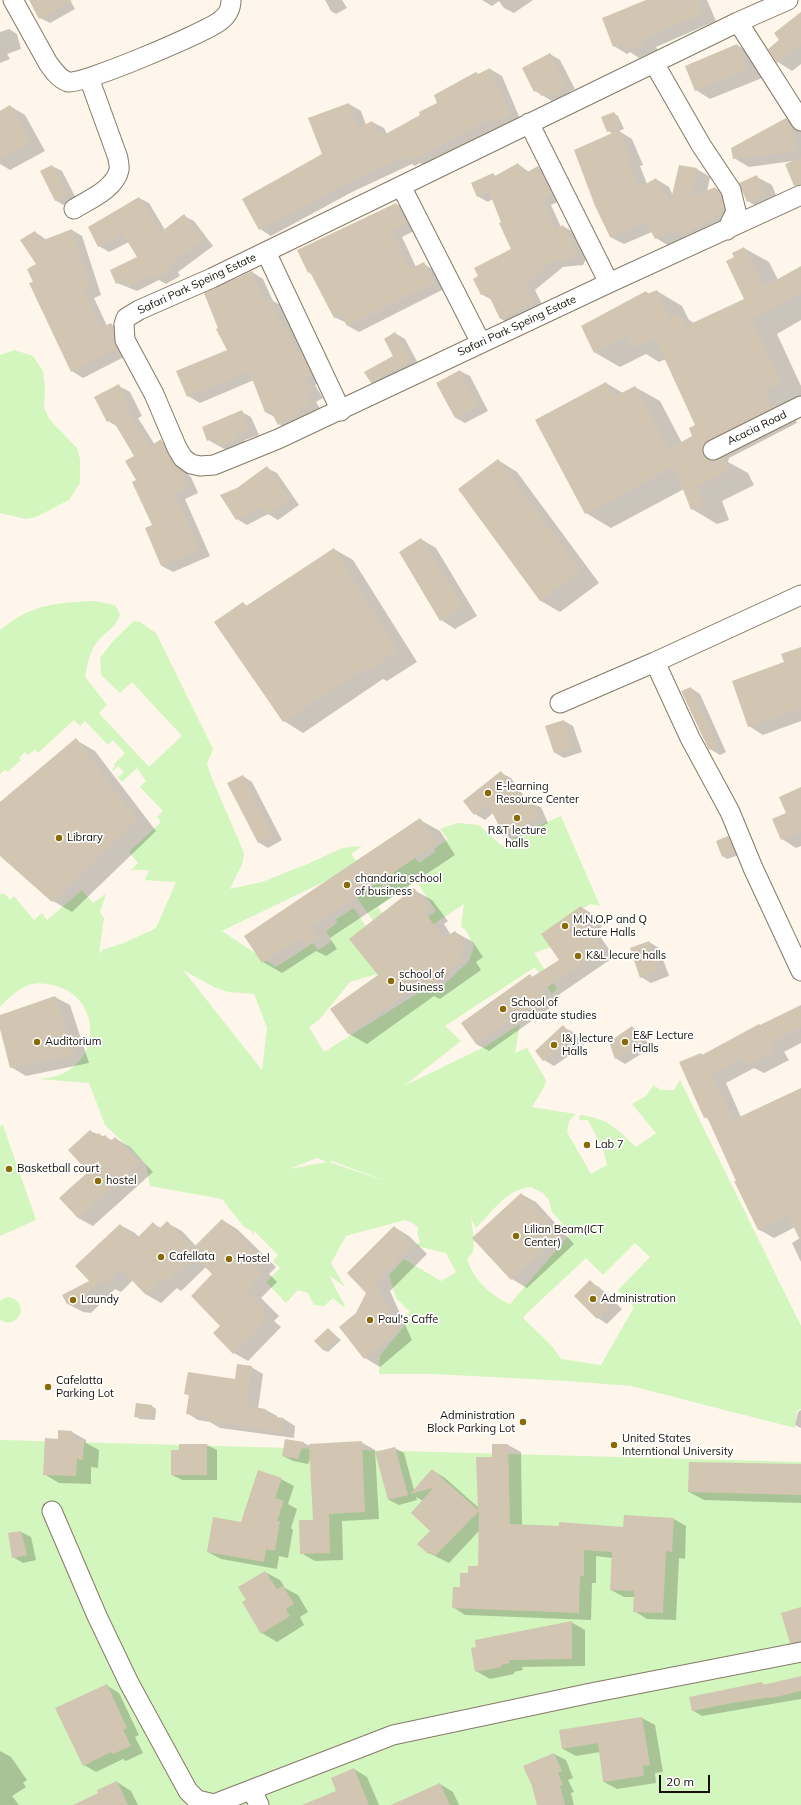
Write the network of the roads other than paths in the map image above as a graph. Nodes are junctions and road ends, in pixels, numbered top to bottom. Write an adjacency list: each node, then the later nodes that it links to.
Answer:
1 (13, 0): 6 (street)
2 (231, 0): 6 (street)
3 (788, 0): 4 (street, Safari Park Speing Estate)
4 (738, 22): 5 (street, Safari Park Speing Estate); 7 (street)
5 (654, 63): 8 (street, Safari Park Speing Estate); 12 (street)
6 (89, 78): 11 (street)
7 (801, 121)
8 (529, 123): 9 (street, Safari Park Speing Estate); 14 (street)
9 (401, 186): 13 (street, Safari Park Speing Estate); 15 (street)
10 (801, 195): 12 (street, Safari Park Speing Estate)
11 (74, 209)
12 (727, 230): 14 (street, Safari Park Speing Estate)
13 (266, 252): 17 (street); 17 (street, Safari Park Speing Estate)
14 (609, 283): 15 (street, Safari Park Speing Estate)
15 (481, 343): 17 (street, Safari Park Speing Estate)
16 (801, 406): 18 (street, Acacia Road)
17 (341, 411)
18 (714, 450)
19 (801, 595): 20 (street)
20 (654, 662): 21 (street); 22 (street)
21 (560, 703)
22 (801, 971)
23 (52, 1511): 26 (street)
24 (801, 1652): 25 (street)
25 (255, 1798): 26 (street)
26 (195, 1802)

